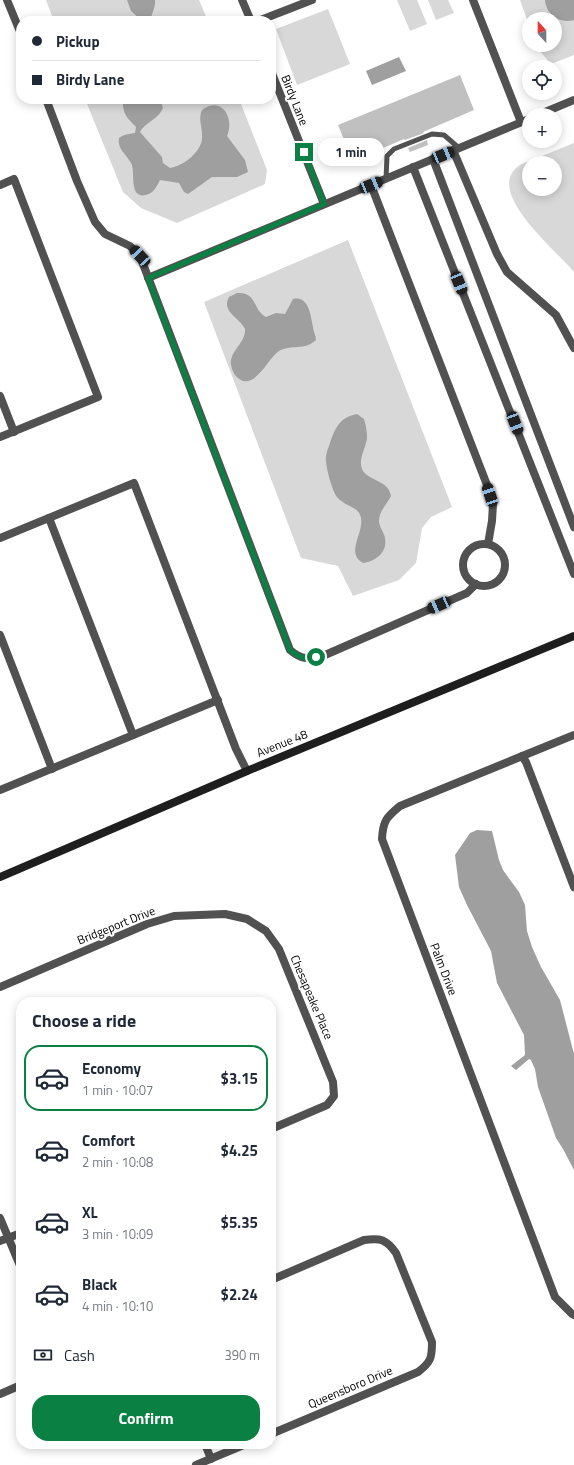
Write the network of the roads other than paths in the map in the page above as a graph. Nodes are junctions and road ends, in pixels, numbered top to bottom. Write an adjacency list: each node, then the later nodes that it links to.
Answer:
1 (7, 0): 7 (street)
2 (242, 0): 5 (street)
3 (312, 0): 6 (street)
4 (473, 0): 12 (street)
5 (249, 16)
6 (271, 16)
7 (16, 22)
8 (276, 84): 20 (street, Birdy Lane)
9 (574, 100): 11 (street)
10 (48, 104): 21 (street)
11 (555, 108)
12 (522, 113)
13 (522, 121): 14 (street)
14 (456, 149): 15 (street); 17 (lane); 22 (street)
15 (433, 159): 16 (street); 27 (street)
16 (413, 167): 17 (street); 30 (street)
17 (386, 179): 19 (street)
18 (0, 185): 24 (street)
19 (371, 185): 20 (street); 29 (street)
20 (324, 204): 21 (street)
21 (148, 278): 31 (street)
22 (574, 348)
23 (0, 396): 24 (street)
24 (14, 432): 25 (street)
25 (0, 437)
26 (49, 518): 28 (street); 34 (street); 35 (street)
27 (574, 527)
28 (0, 538)
29 (488, 544): 31 (street); 31 (street)
30 (574, 574)
31 (476, 584)
32 (0, 636): 38 (street)
33 (574, 636): 39 (main road, Avenue 48)
34 (218, 700): 35 (street); 39 (street)
35 (133, 735): 38 (street)
36 (574, 735): 37 (street, Palm Drive)
37 (522, 756): 42 (street); 52 (street, Palm Drive)
38 (52, 769): 40 (street)
39 (247, 771): 41 (main road, Avenue 48)
40 (0, 790)
41 (0, 877)
42 (574, 887)
43 (247, 919): 44 (street, Bridgeport Drive); 45 (street, Chesapeake Place)
44 (0, 987)
45 (276, 1127)
46 (0, 1218): 48 (street)
47 (16, 1235): 48 (street)
48 (8, 1238): 49 (street); 50 (street)
49 (0, 1241)
50 (16, 1256)
51 (276, 1278): 55 (street, Queensboro Drive)
52 (574, 1315)
53 (16, 1387): 54 (street)
54 (0, 1394)
55 (276, 1432)
56 (207, 1449): 58 (street)
57 (234, 1449): 58 (street)
58 (211, 1459): 59 (street)
59 (196, 1465)

